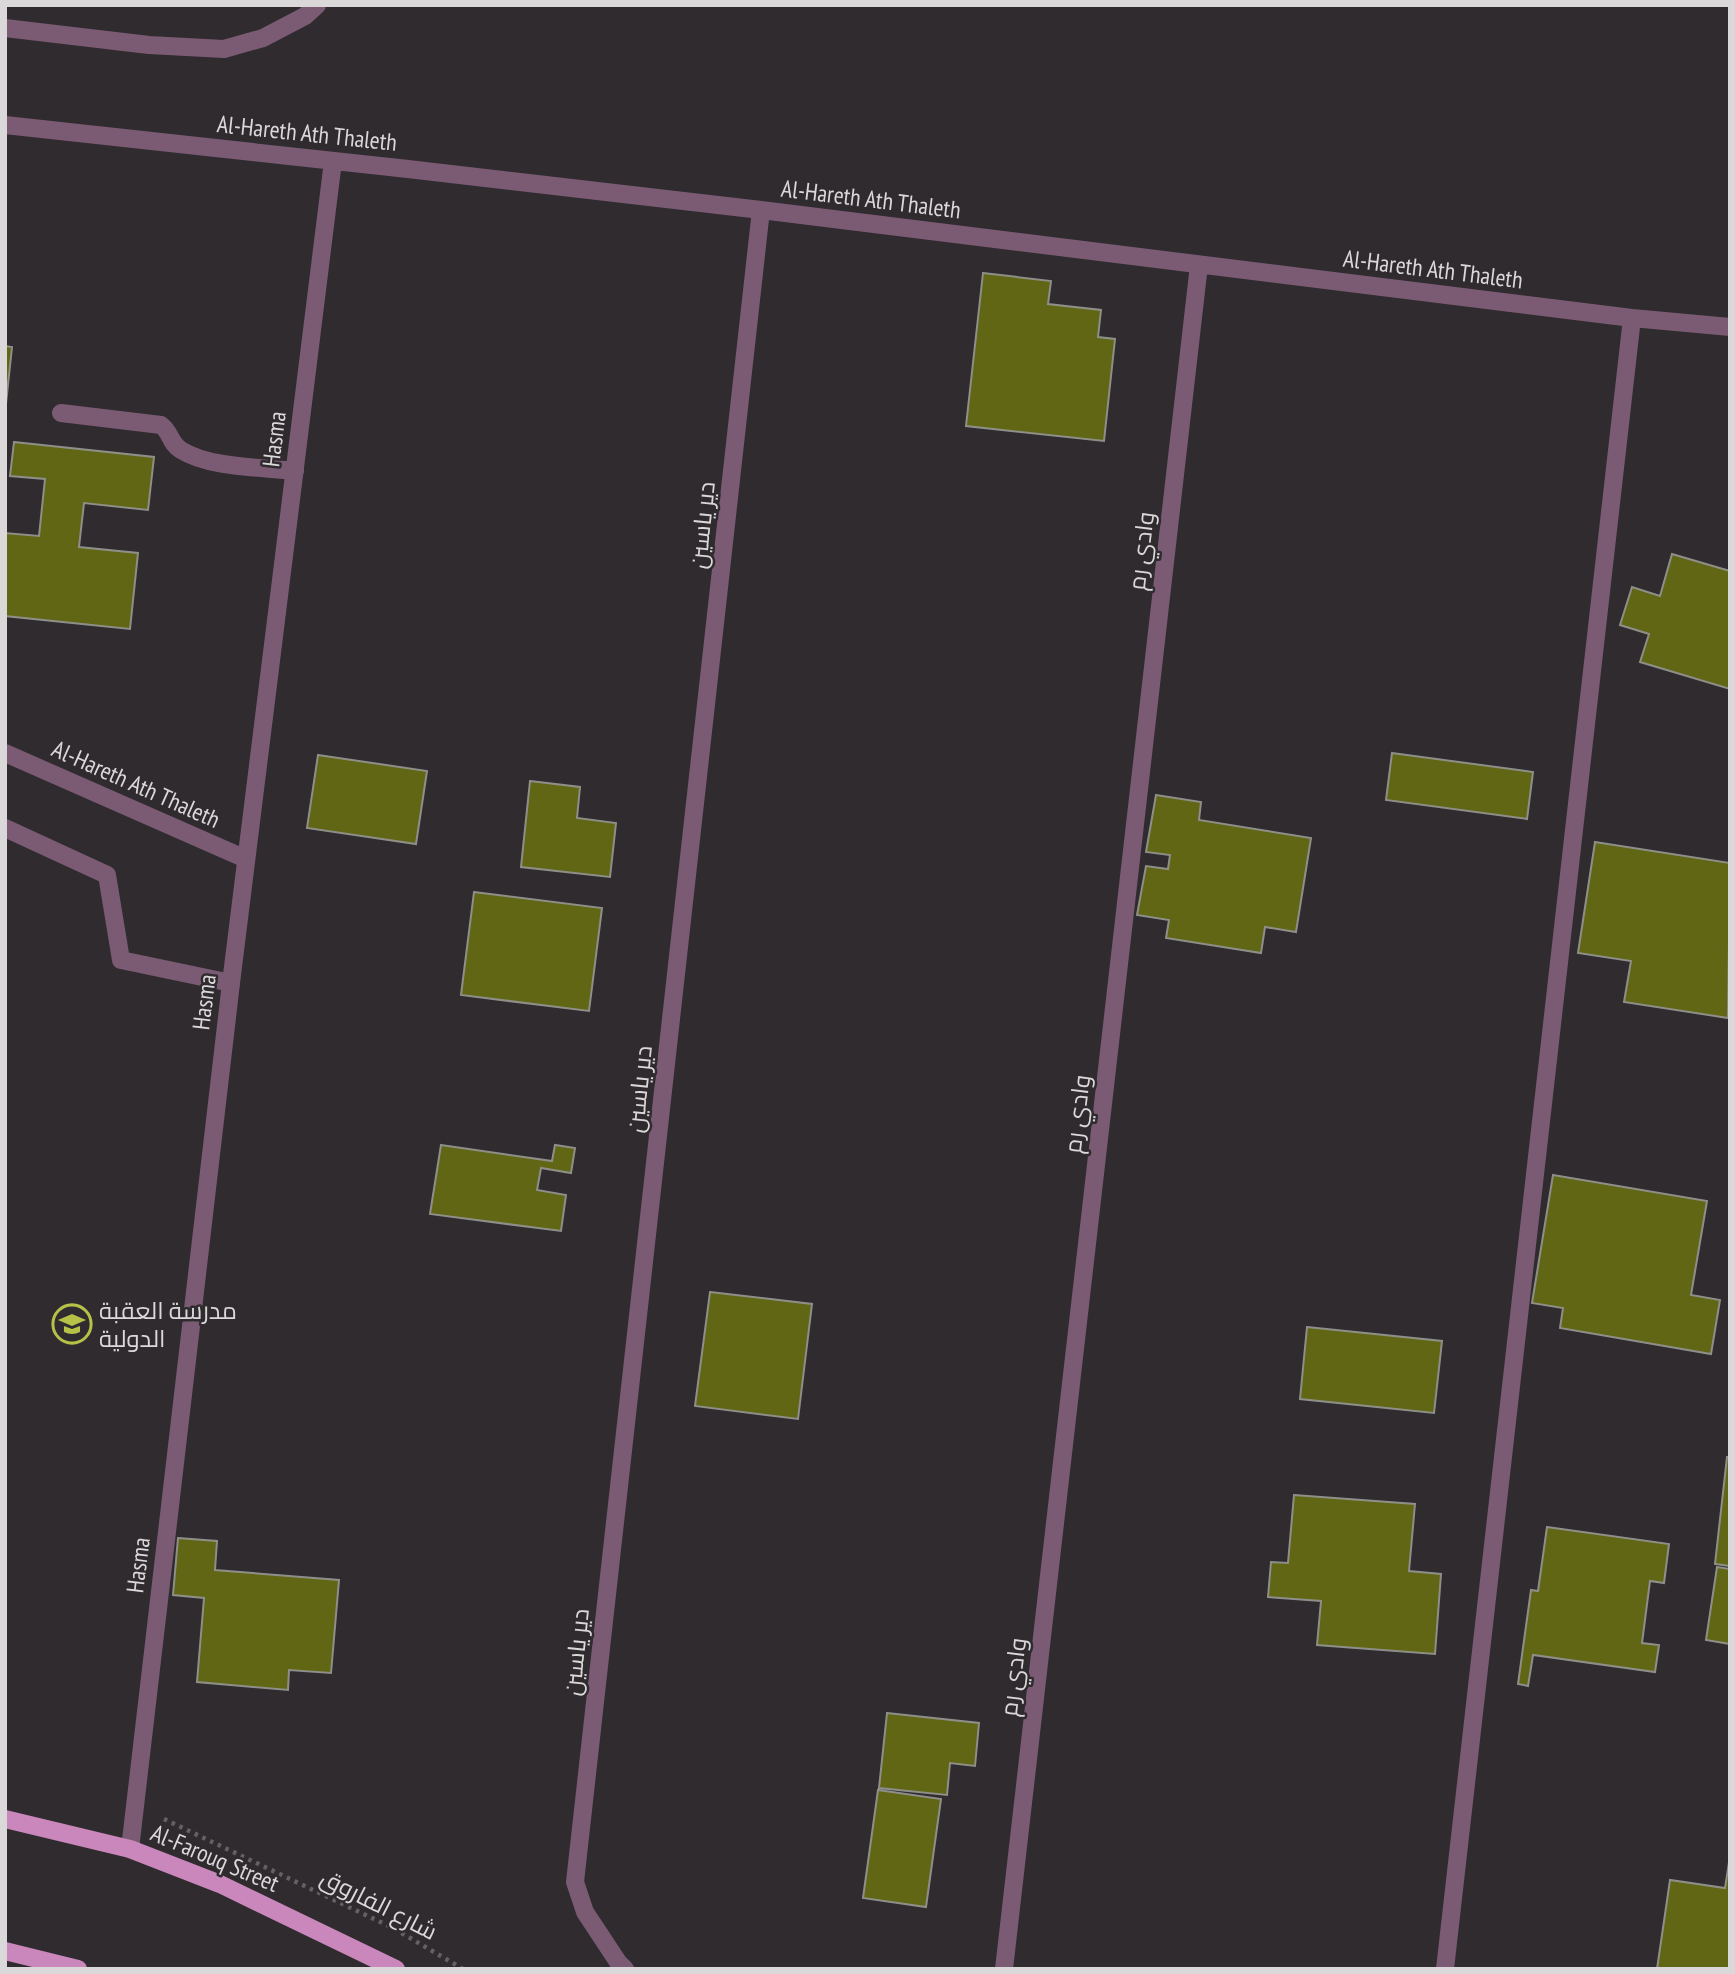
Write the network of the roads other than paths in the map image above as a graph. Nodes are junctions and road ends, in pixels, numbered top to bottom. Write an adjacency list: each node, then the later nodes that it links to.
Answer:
1 (317, 5): 2 (street)
2 (5, 28)
3 (5, 125): 4 (street, Al-Hareth Ath Thaleth)
4 (333, 161): 5 (street, Al-Hareth Ath Thaleth); 10 (street, Hasma)
5 (761, 210): 6 (street, Al-Hareth Ath Thaleth); 18 (street, دير ياسين)
6 (1199, 265): 7 (street, Al-Hareth Ath Thaleth); 21 (street, وادي رم)
7 (1632, 318): 8 (street, Al-Hareth Ath Thaleth); 22 (street)
8 (1730, 327)
9 (61, 413): 10 (street)
10 (295, 471): 13 (street, Hasma)
11 (5, 753): 13 (street, Al-Hareth Ath Thaleth)
12 (5, 828): 14 (street)
13 (246, 859): 14 (street, Hasma)
14 (231, 983): 16 (street, Hasma)
15 (5, 1819): 16 (main road, Al-Farouq Street)
16 (130, 1849): 20 (main road, Al-Farouq Street)
17 (5, 1951): 19 (main road)
18 (621, 1966)
19 (78, 1969)
20 (396, 1969)
21 (1004, 1969)
22 (1445, 1969)

